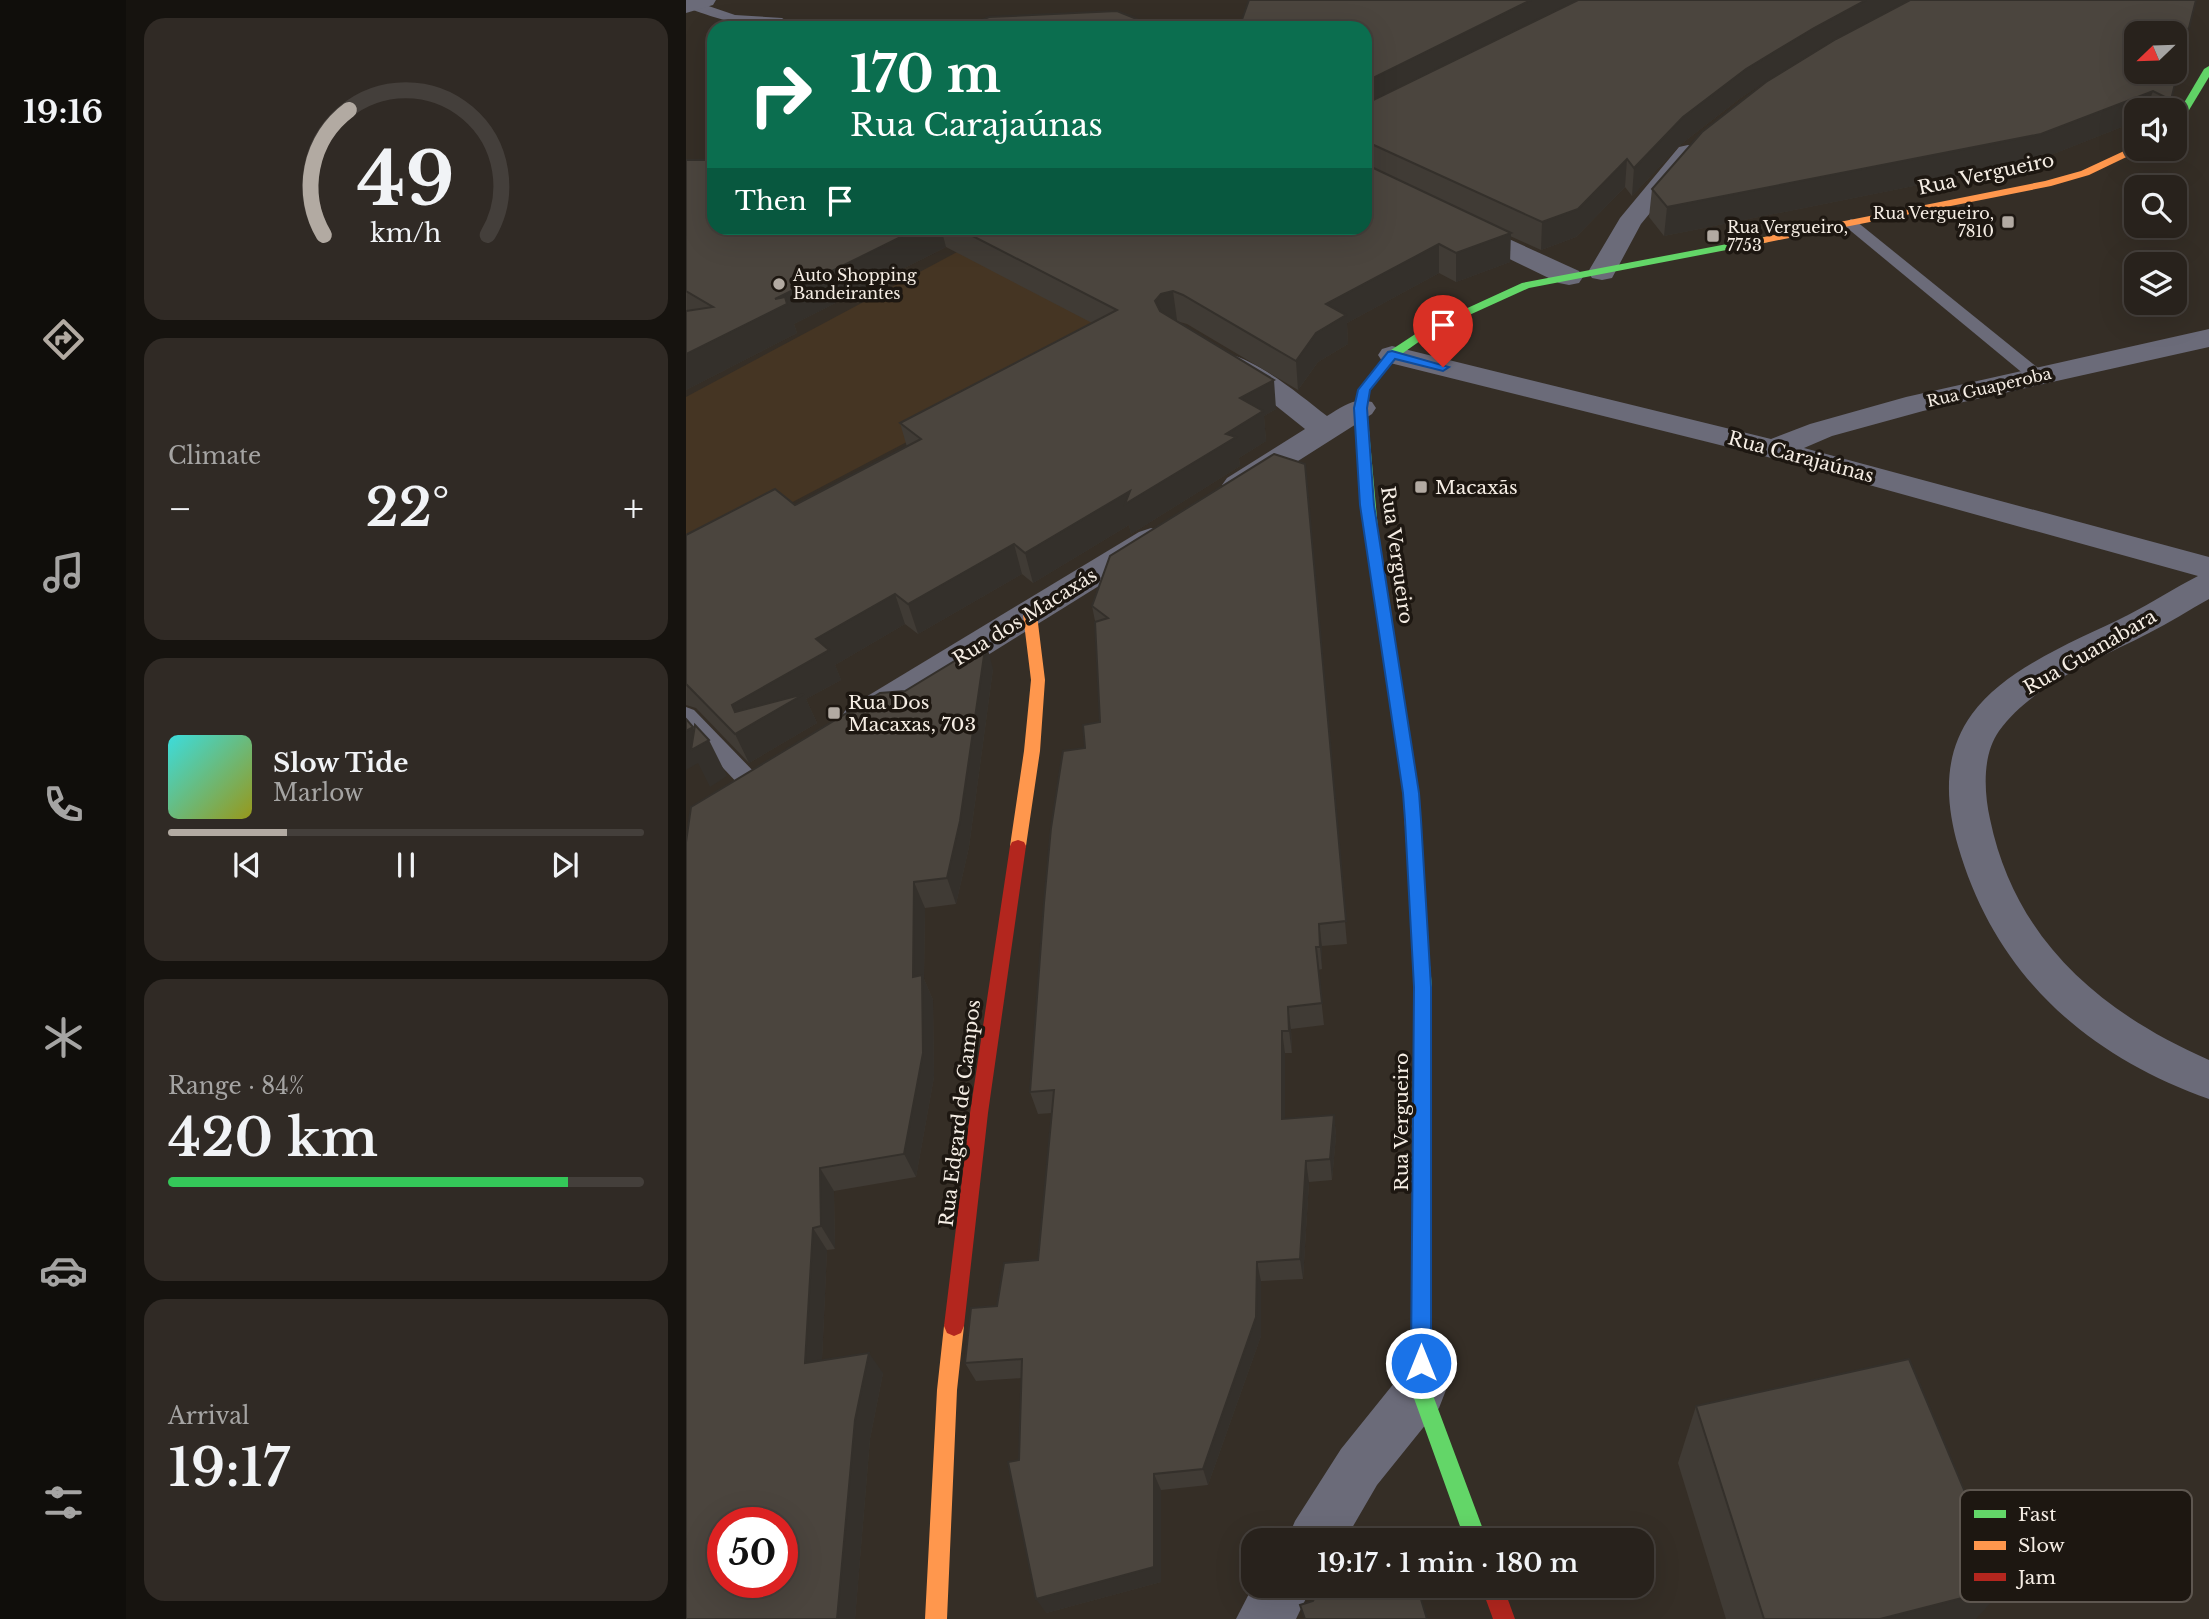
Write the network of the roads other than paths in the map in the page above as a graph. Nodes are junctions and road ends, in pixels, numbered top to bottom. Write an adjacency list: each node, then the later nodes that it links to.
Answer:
1 (694, 4): 2 (lane)
2 (741, 21)
3 (2209, 69): 4 (main road)
4 (2187, 105)
5 (2198, 114): 6 (main road)
6 (2187, 118)
7 (1704, 138): 11 (street)
8 (2124, 154): 10 (main road, Rua Vergueiro)
9 (1437, 214): 12 (street)
10 (1851, 224): 11 (main road, Rua Vergueiro); 16 (lane)
11 (1602, 272): 12 (main road, Rua Vergueiro)
12 (1569, 277): 15 (main road, Rua Vergueiro)
13 (2209, 338): 16 (street, Rua Guaperoba)
14 (1211, 353): 18 (street)
15 (1392, 355): 17 (main road, Rua Vergueiro); 19 (street, Rua Carajaúnas)
16 (2037, 376): 19 (street, Rua Guaperoba)
17 (1361, 408): 18 (street, Rua dos Macaxás); 28 (main road, Rua Vergueiro)
18 (1325, 430): 22 (street, Rua dos Macaxás)
19 (1774, 449): 20 (street, Rua Carajaúnas)
20 (2209, 568)
21 (2209, 584): 27 (street, Rua Guanabara)
22 (1030, 615): 24 (street, Rua dos Macaxás); 33 (main road, Rua Edgard de Campos)
23 (686, 716): 25 (lane)
24 (834, 734)
25 (763, 776): 26 (street)
26 (719, 803)
27 (2209, 1080)
28 (1421, 1390): 29 (street); 30 (main road, Rua Vergueiro)
29 (1321, 1528)
30 (1472, 1528)
31 (1277, 1598): 34 (street)
32 (1496, 1598): 35 (main road)
33 (936, 1619)
34 (1264, 1619)
35 (1504, 1619)

